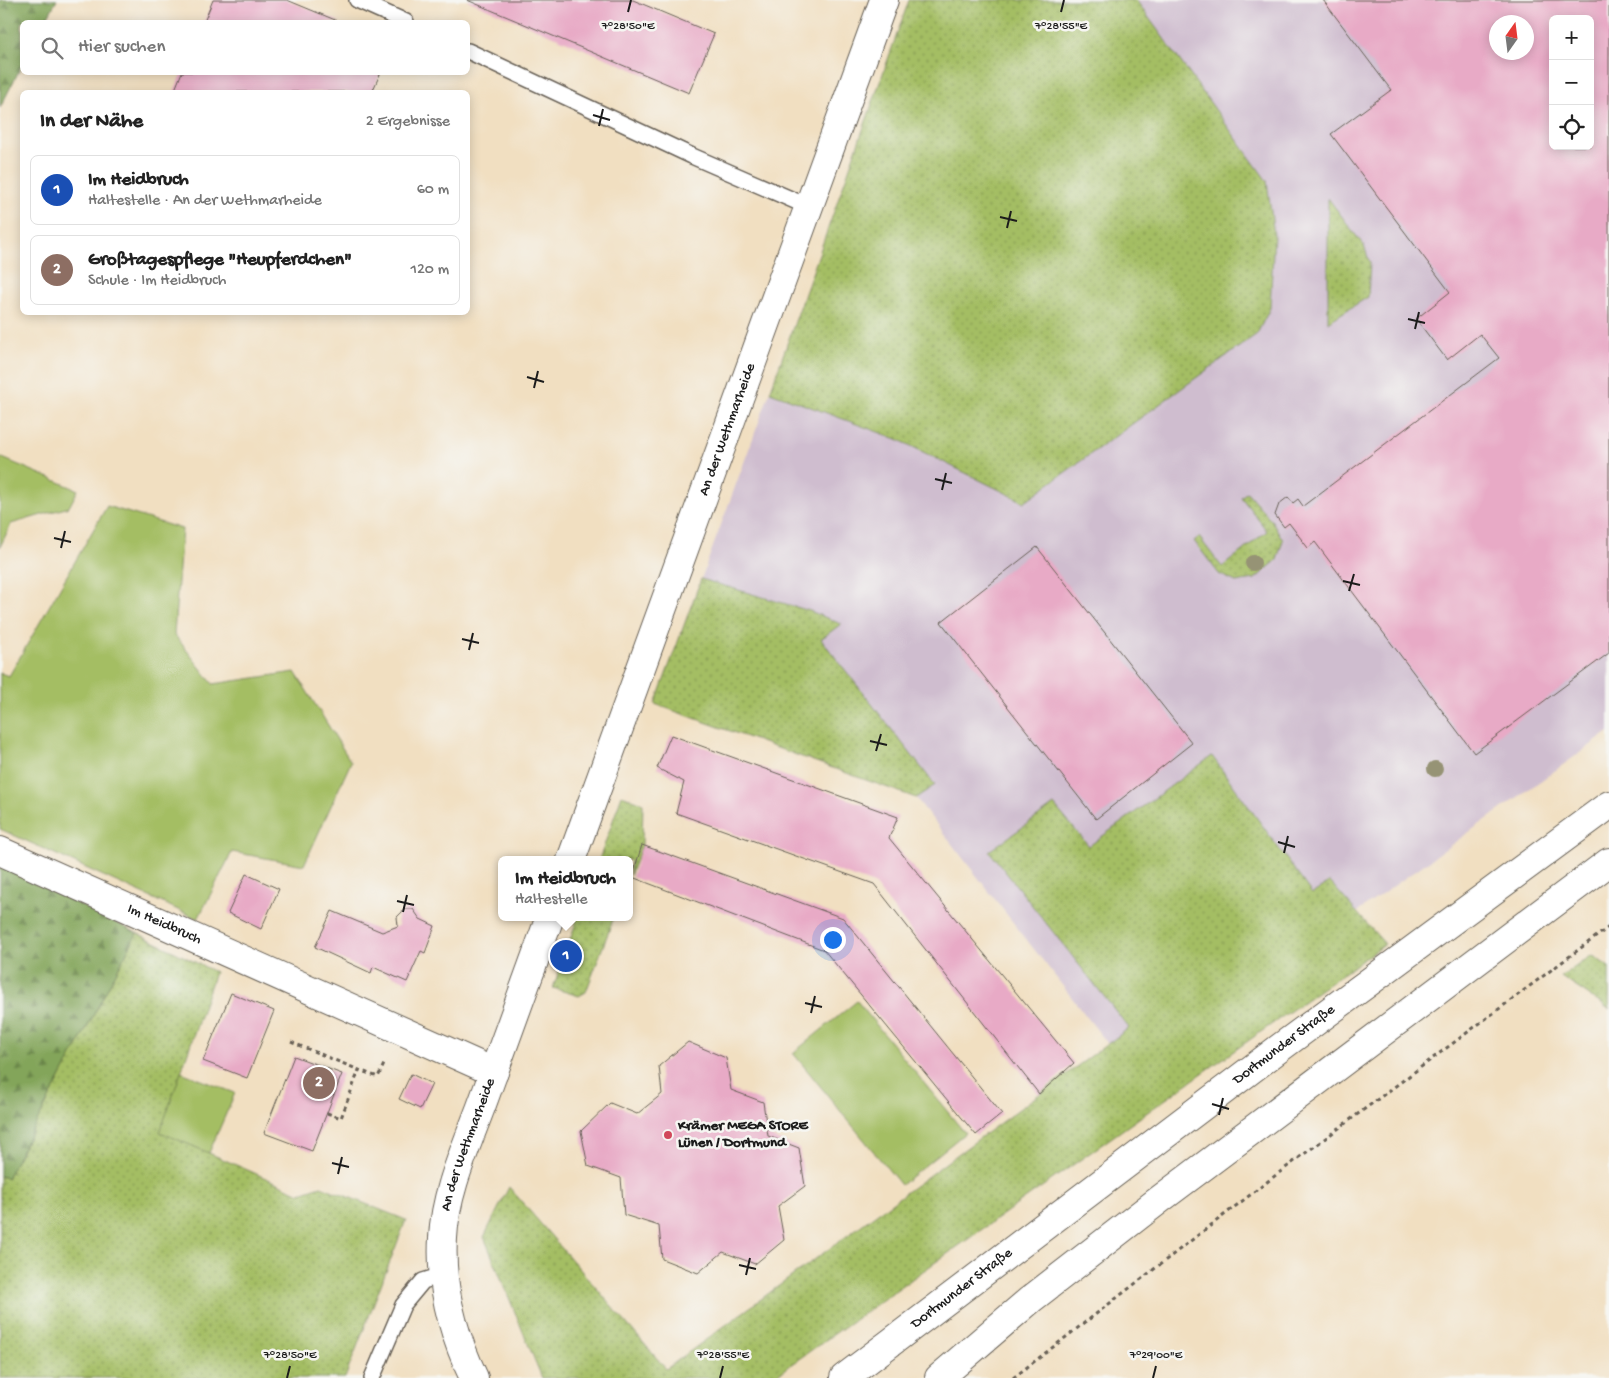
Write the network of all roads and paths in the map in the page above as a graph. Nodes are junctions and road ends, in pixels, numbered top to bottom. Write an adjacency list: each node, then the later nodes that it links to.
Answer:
1 (357, 0): 3 (lane)
2 (884, 0): 5 (street, An der Wethmarheide)
3 (402, 20)
4 (470, 52): 5 (lane)
5 (809, 207): 8 (street, An der Wethmarheide)
6 (1609, 805): 20 (street, Dortmunder Straße)
7 (0, 850): 15 (street, Im Heidbruch)
8 (572, 856)
9 (1609, 862): 21 (street)
10 (549, 921): 15 (street, An der Wethmarheide)
11 (1609, 927): 22 (path)
12 (291, 1042): 14 (path)
13 (385, 1062): 14 (path)
14 (359, 1070): 16 (path)
15 (494, 1072): 17 (street, An der Wethmarheide)
16 (327, 1112)
17 (443, 1274): 18 (lane); 19 (street, An der Wethmarheide)
18 (372, 1378)
19 (474, 1378)
20 (844, 1378)
21 (939, 1378)
22 (1013, 1378)

